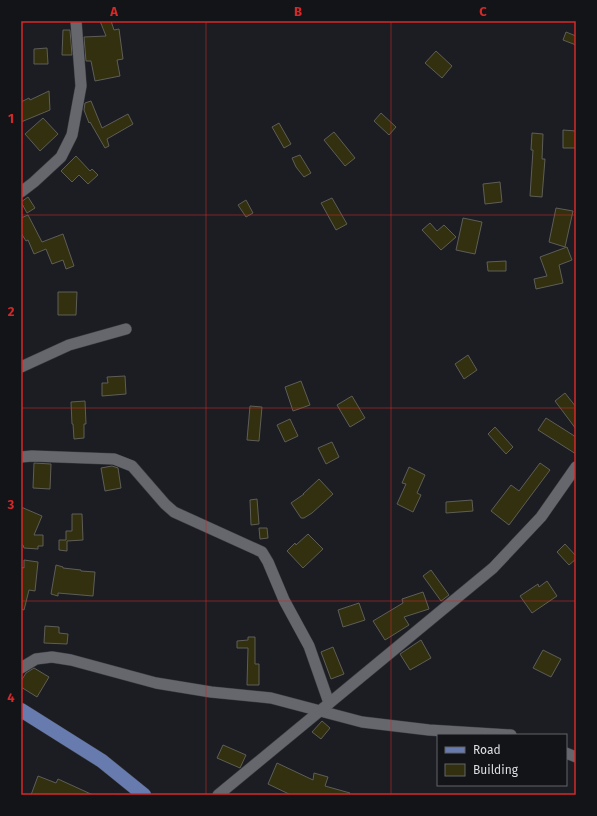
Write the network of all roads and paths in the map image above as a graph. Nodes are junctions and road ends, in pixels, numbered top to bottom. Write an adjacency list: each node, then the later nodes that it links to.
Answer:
1 (76, 21): 2 (street)
2 (21, 192)
3 (126, 329): 4 (street)
4 (21, 367)
5 (21, 457): 8 (street)
6 (576, 467): 8 (street)
7 (21, 668): 10 (street)
8 (329, 703): 10 (street)
9 (21, 710): 12 (main road)
10 (320, 710): 11 (street); 13 (street)
11 (495, 734)
12 (144, 795)
13 (218, 795)

